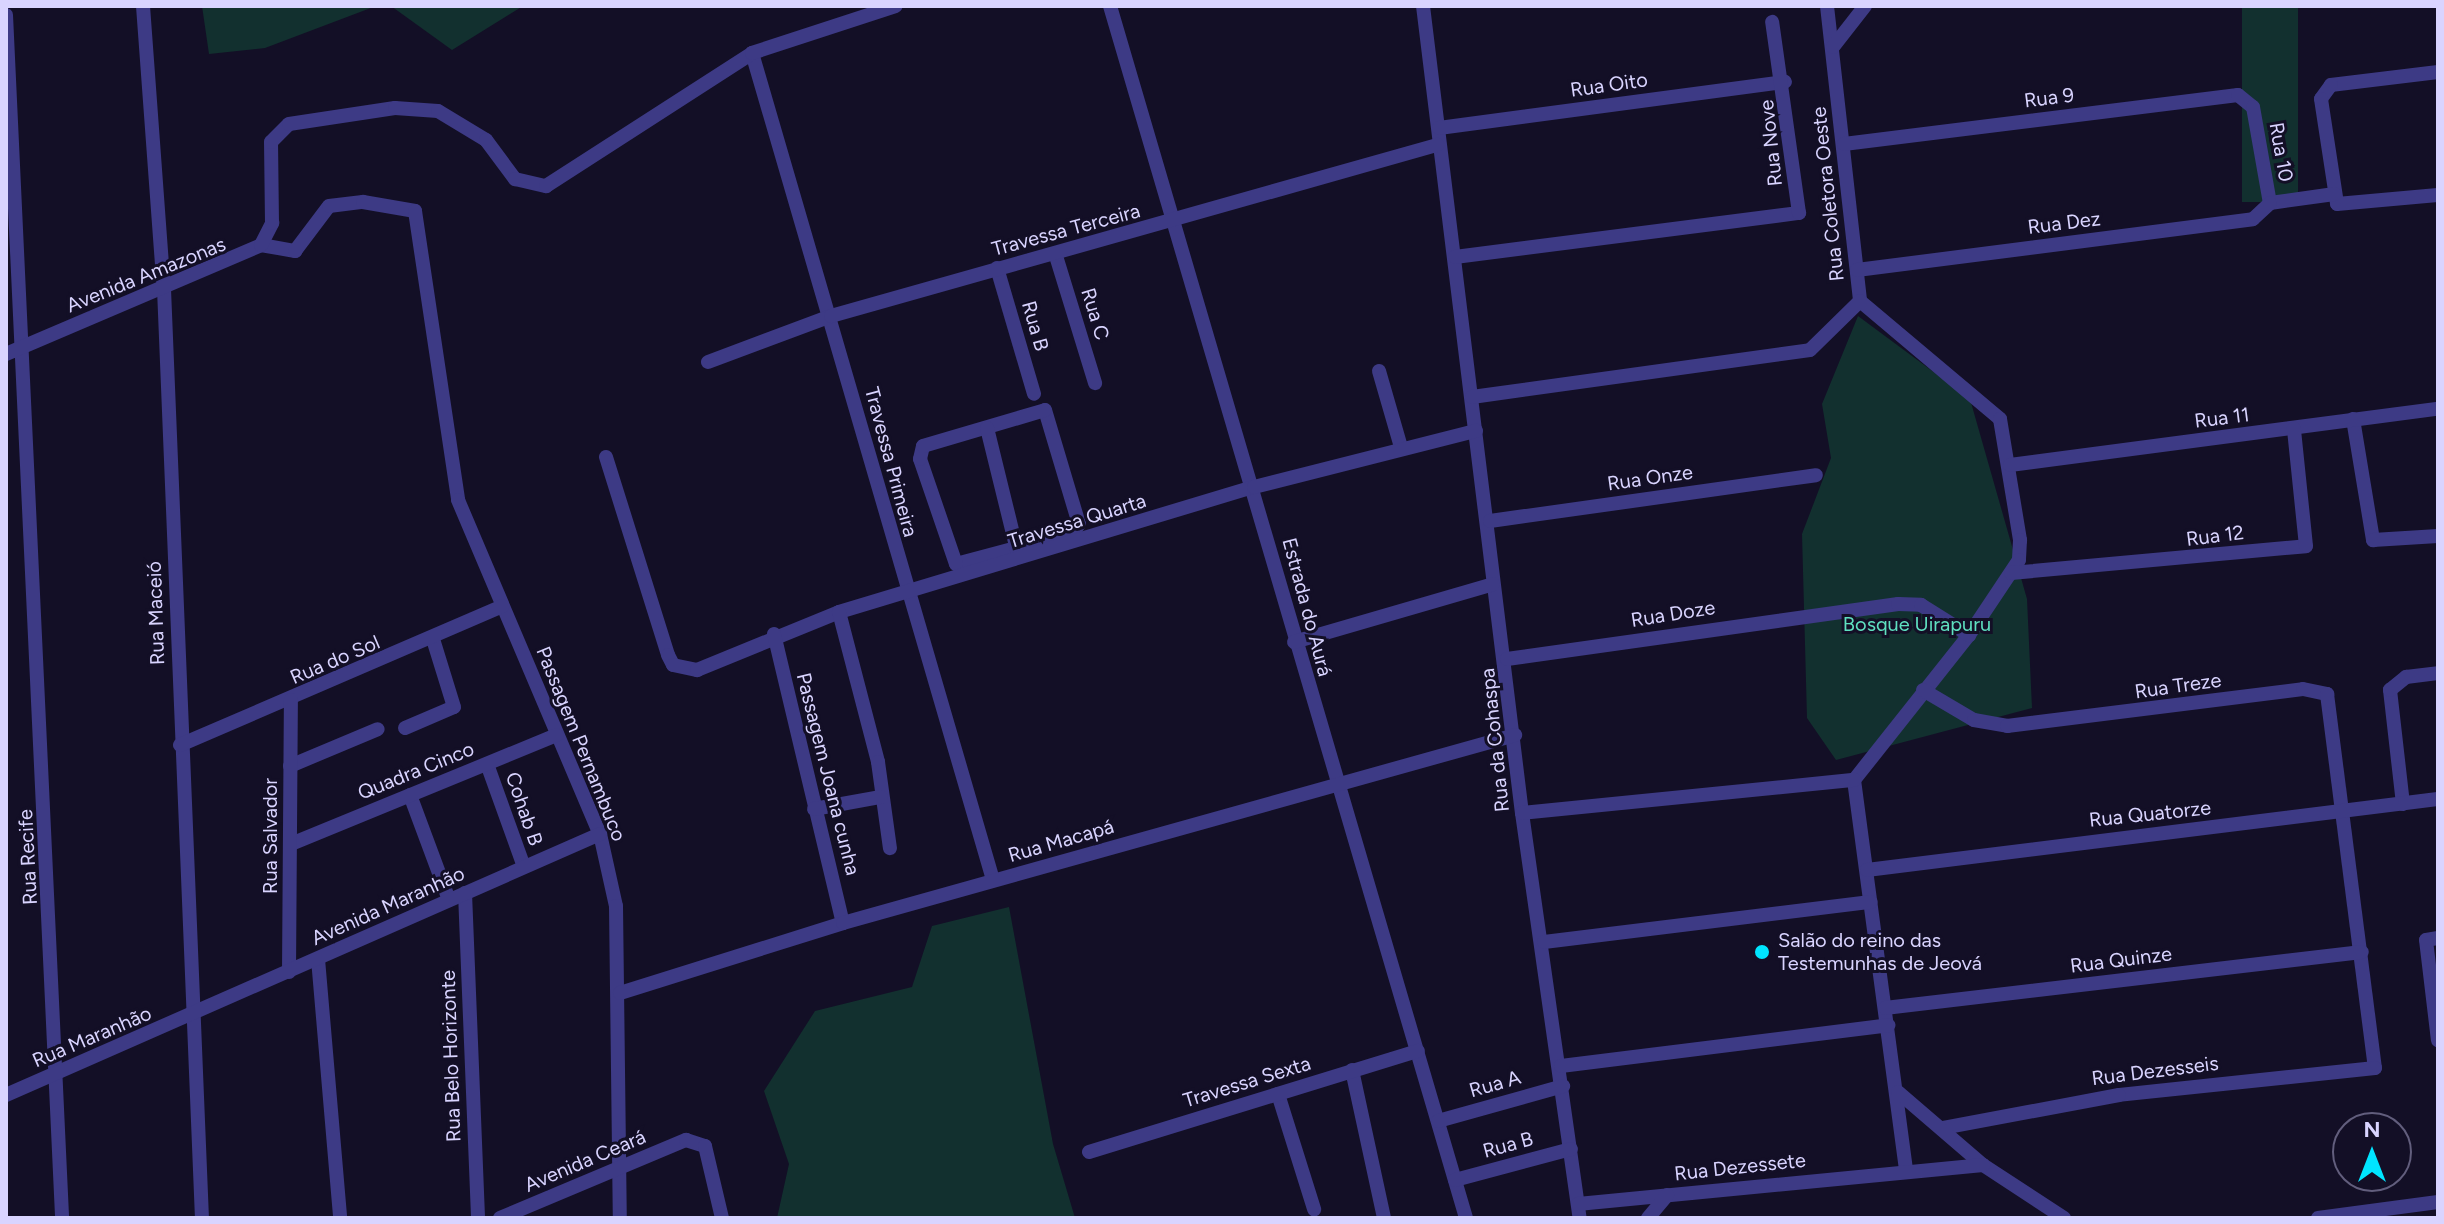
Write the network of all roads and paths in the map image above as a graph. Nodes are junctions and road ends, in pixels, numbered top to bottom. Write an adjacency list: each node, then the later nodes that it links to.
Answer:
1 (143, 6): 26 (street, Rua Maceió)
2 (896, 6): 10 (street)
3 (1110, 6): 20 (street, Estrada do Aurá)
4 (1423, 6): 14 (street, Rua da Cohaspa)
5 (1827, 6): 9 (street, Rua Coletora Oeste)
6 (1865, 6): 9 (street)
7 (6, 15): 29 (street, Rua Recife)
8 (1772, 22): 12 (street, Rua Nove)
9 (1833, 47): 15 (street, Rua Coletora Oeste)
10 (752, 53): 21 (street); 28 (street, Travessa Primeira)
11 (2438, 72): 17 (street)
12 (1785, 82): 14 (street, Rua Oito); 23 (street, Rua Nove)
13 (2253, 107): 15 (street, Rua 9); 19 (street, Rua 10)
14 (1439, 128): 16 (street, Rua da Cohaspa)
15 (1844, 144): 25 (street, Rua Coletora Oeste)
16 (1437, 145): 20 (street, Travessa Terceira); 23 (street, Rua da Cohaspa)
17 (2334, 194): 18 (street); 19 (street)
18 (2438, 195)
19 (2270, 203): 25 (street, Rua Dez)
20 (1176, 221): 22 (street, Travessa Terceira); 45 (street, Estrada do Aurá)
21 (261, 245): 26 (street, Avenida Amazonas); 53 (street, Passagem Pernambuco)
22 (1056, 256): 24 (street, Travessa Terceira); 33 (street, Rua C)
23 (1455, 257): 35 (street, Rua da Cohaspa)
24 (997, 268): 28 (street, Travessa Terceira); 34 (street, Rua B)
25 (1857, 270): 27 (street, Rua Coletora Oeste)
26 (164, 289): 29 (street, Avenida Amazonas); 67 (street, Rua Maceió)
27 (1860, 301): 35 (street); 43 (street, Rua Coletora Oeste)
28 (831, 316): 31 (street, Travessa Terceira); 52 (street, Travessa Primeira)
29 (25, 346): 30 (street, Avenida Amazonas); 102 (street, Rua Recife)
30 (6, 354)
31 (708, 362)
32 (1379, 371): 41 (street)
33 (1095, 383)
34 (1034, 394)
35 (1472, 397): 40 (street, Rua da Cohaspa)
36 (2438, 409): 37 (street, Rua 11)
37 (2353, 419): 39 (street, Rua 11); 47 (street)
38 (987, 428): 48 (street); 49 (street); 49 (street)
39 (2294, 429): 43 (street, Rua 11); 50 (street, Rua 12)
40 (1476, 431): 41 (street, Travessa Quarta); 46 (street, Rua da Cohaspa)
41 (1401, 447): 45 (street, Travessa Quarta)
42 (606, 457): 55 (street, Travessa Quarta)
43 (2010, 465): 50 (street, Rua Coletora Oeste)
44 (1816, 475): 46 (street, Rua Onze)
45 (1254, 487): 48 (street, Travessa Quarta); 58 (street, Estrada do Aurá)
46 (1490, 521): 51 (street, Rua da Cohaspa)
47 (2438, 536)
48 (1074, 539): 49 (street); 52 (street, Travessa Quarta)
49 (1017, 550)
50 (2011, 573): 56 (street, Rua Coletora Oeste)
51 (1493, 584): 58 (street); 59 (street, Rua da Cohaspa)
52 (906, 593): 54 (street, Travessa Quarta); 84 (street, Travessa Primeira)
53 (502, 606): 57 (street, Rua do Sol); 65 (street, Passagem Pernambuco)
54 (839, 612): 55 (street, Travessa Quarta); 73 (street)
55 (774, 634): 76 (street, Passagem Joana cunha)
56 (1969, 635): 59 (street, Rua Doze); 61 (street, Rua Coletora Oeste)
57 (433, 639): 62 (street, Rua do Sol); 63 (street)
58 (1294, 642): 71 (street, Estrada do Aurá)
59 (1507, 659): 66 (street, Rua da Cohaspa)
60 (2438, 673): 75 (street)
61 (1923, 690): 70 (street, Rua Coletora Oeste); 77 (street, Rua Treze)
62 (291, 700): 67 (street, Rua do Sol); 69 (street, Rua Salvador)
63 (405, 728)
64 (378, 729): 69 (street)
65 (557, 735): 68 (street, Quadra Cinco); 79 (street, Passagem Pernambuco)
66 (1515, 735): 71 (street, Rua Macapá); 78 (street, Rua da Cohaspa)
67 (180, 745): 96 (street, Rua Maceió)
68 (487, 764): 72 (street, Quadra Cinco); 82 (street, Cohab B)
69 (290, 766): 80 (street, Rua Salvador)
70 (1854, 780): 78 (street); 83 (street)
71 (1337, 784): 84 (street, Rua Macapá); 99 (street, Estrada do Aurá)
72 (410, 795): 80 (street, Quadra Cinco); 86 (street)
73 (881, 797): 76 (street); 81 (street)
74 (2438, 799): 75 (street, Rua Quatorze)
75 (2403, 804): 77 (street, Rua Quatorze)
76 (814, 809): 88 (street, Passagem Joana cunha)
77 (2342, 812): 83 (street, Rua Quatorze); 91 (street)
78 (1522, 813): 90 (street, Rua da Cohaspa)
79 (600, 834): 82 (street, Avenida Maranhão); 94 (street, Passagem Pernambuco)
80 (291, 844): 93 (street, Rua Salvador)
81 (890, 848)
82 (524, 867): 85 (street, Avenida Maranhão)
83 (1867, 870): 87 (street)
84 (993, 880): 88 (street, Rua Macapá)
85 (465, 893): 86 (street, Avenida Maranhão); 122 (street, Rua Belo Horizonte)
86 (449, 900): 92 (street, Avenida Maranhão)
87 (1871, 902): 90 (street); 95 (street)
88 (843, 923): 94 (street, Rua Macapá)
89 (2432, 939): 98 (street)
90 (1544, 942): 100 (street, Rua da Cohaspa)
91 (2362, 952): 95 (street, Rua Quinze); 108 (street, Rua Dezesseis)
92 (318, 959): 93 (street, Avenida Maranhão); 121 (street)
93 (289, 972): 96 (street, Avenida Maranhão)
94 (620, 993): 112 (street, Passagem Pernambuco)
95 (1885, 1008): 97 (street)
96 (193, 1015): 102 (street, Rua Maranhão); 120 (street, Rua Maceió)
97 (1888, 1025): 100 (street); 104 (street)
98 (2438, 1040)
99 (1418, 1051): 101 (street, Travessa Sexta); 107 (street, Estrada do Aurá)
100 (1561, 1066): 103 (street, Rua da Cohaspa)
101 (1352, 1070): 105 (street, Travessa Sexta); 126 (street)
102 (57, 1073): 106 (street, Rua Maranhão); 119 (street, Rua Recife)
103 (1563, 1086): 107 (street, Rua A); 109 (street, Rua da Cohaspa)
104 (1898, 1092): 108 (street); 113 (street)
105 (1278, 1094): 110 (street, Travessa Sexta); 117 (street)
106 (6, 1095)
107 (1438, 1121): 114 (street, Estrada do Aurá)
108 (1942, 1128): 111 (street)
109 (1571, 1149): 114 (street, Rua B); 118 (street, Rua da Cohaspa)
110 (1089, 1152)
111 (1983, 1165): 113 (street, Rua Dezessete); 129 (street)
112 (616, 1169): 123 (street, Avenida Ceará); 124 (street, Passagem Pernambuco); 125 (street, Avenida Ceará)
113 (1906, 1170): 115 (street, Rua Dezessete)
114 (1455, 1180): 127 (street, Estrada do Aurá)
115 (1667, 1195): 118 (street, Rua Dezessete); 128 (street)
116 (2438, 1202): 130 (street)
117 (1314, 1209)
118 (1579, 1211)
119 (62, 1218)
120 (202, 1218)
121 (340, 1218)
122 (478, 1218)
123 (500, 1218)
124 (620, 1218)
125 (722, 1218)
126 (1384, 1218)
127 (1466, 1218)
128 (1648, 1218)
129 (2064, 1218)
130 (2318, 1218)

